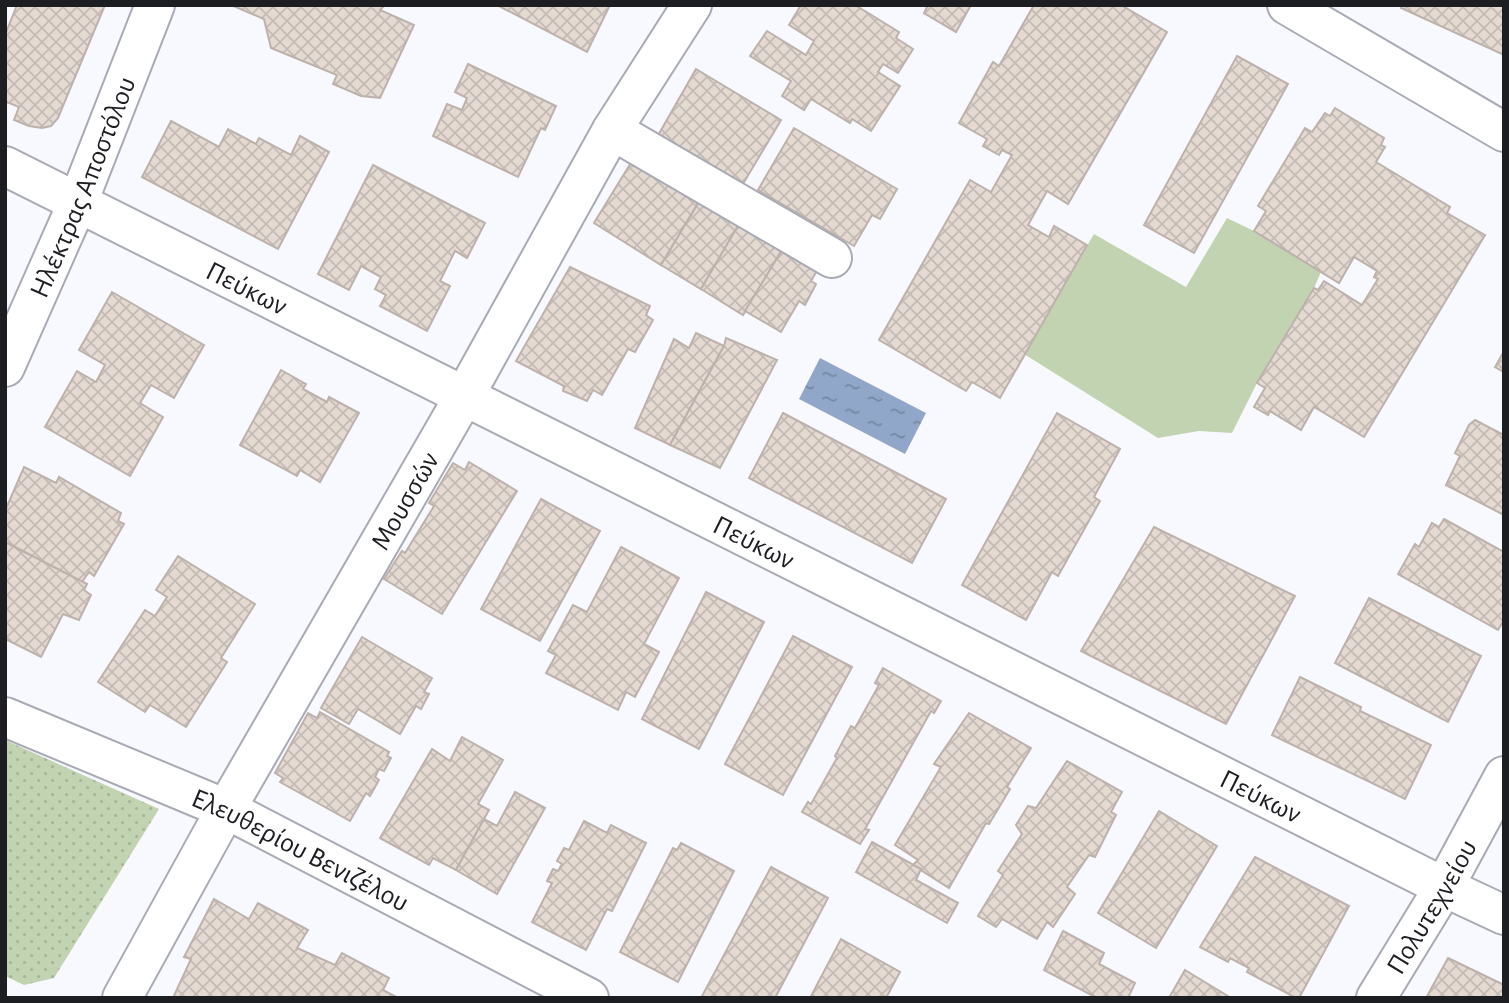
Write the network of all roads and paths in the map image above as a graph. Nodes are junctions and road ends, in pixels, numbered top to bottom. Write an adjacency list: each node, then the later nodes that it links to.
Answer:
1 (155, 5): 8 (street, Ηλέκτρας Αποστόλου)
2 (692, 5): 5 (street, Μουσσών)
3 (1287, 5): 4 (street)
4 (1340, 19): 6 (street)
5 (612, 131): 9 (street); 11 (street, Μουσσών)
6 (1504, 132)
7 (5, 166): 8 (street, Πεύκων)
8 (78, 202): 10 (street, Ηλέκτρας Αποστόλου); 11 (street, Πεύκων)
9 (832, 258)
10 (5, 367)
11 (465, 395): 14 (street, Μουσσών); 15 (street, Πεύκων)
12 (5, 717): 14 (street, Ελευθερίου Βενιζέλου)
13 (1504, 776): 15 (street, Πολυτεχνείου)
14 (226, 809): 17 (street, Μουσσών); 18 (street, Ελευθερίου Βενιζέλου)
15 (1444, 887): 16 (street, Πεύκων); 19 (street, Πολυτεχνείου)
16 (1504, 915)
17 (122, 998)
18 (589, 998)
19 (1376, 998)

